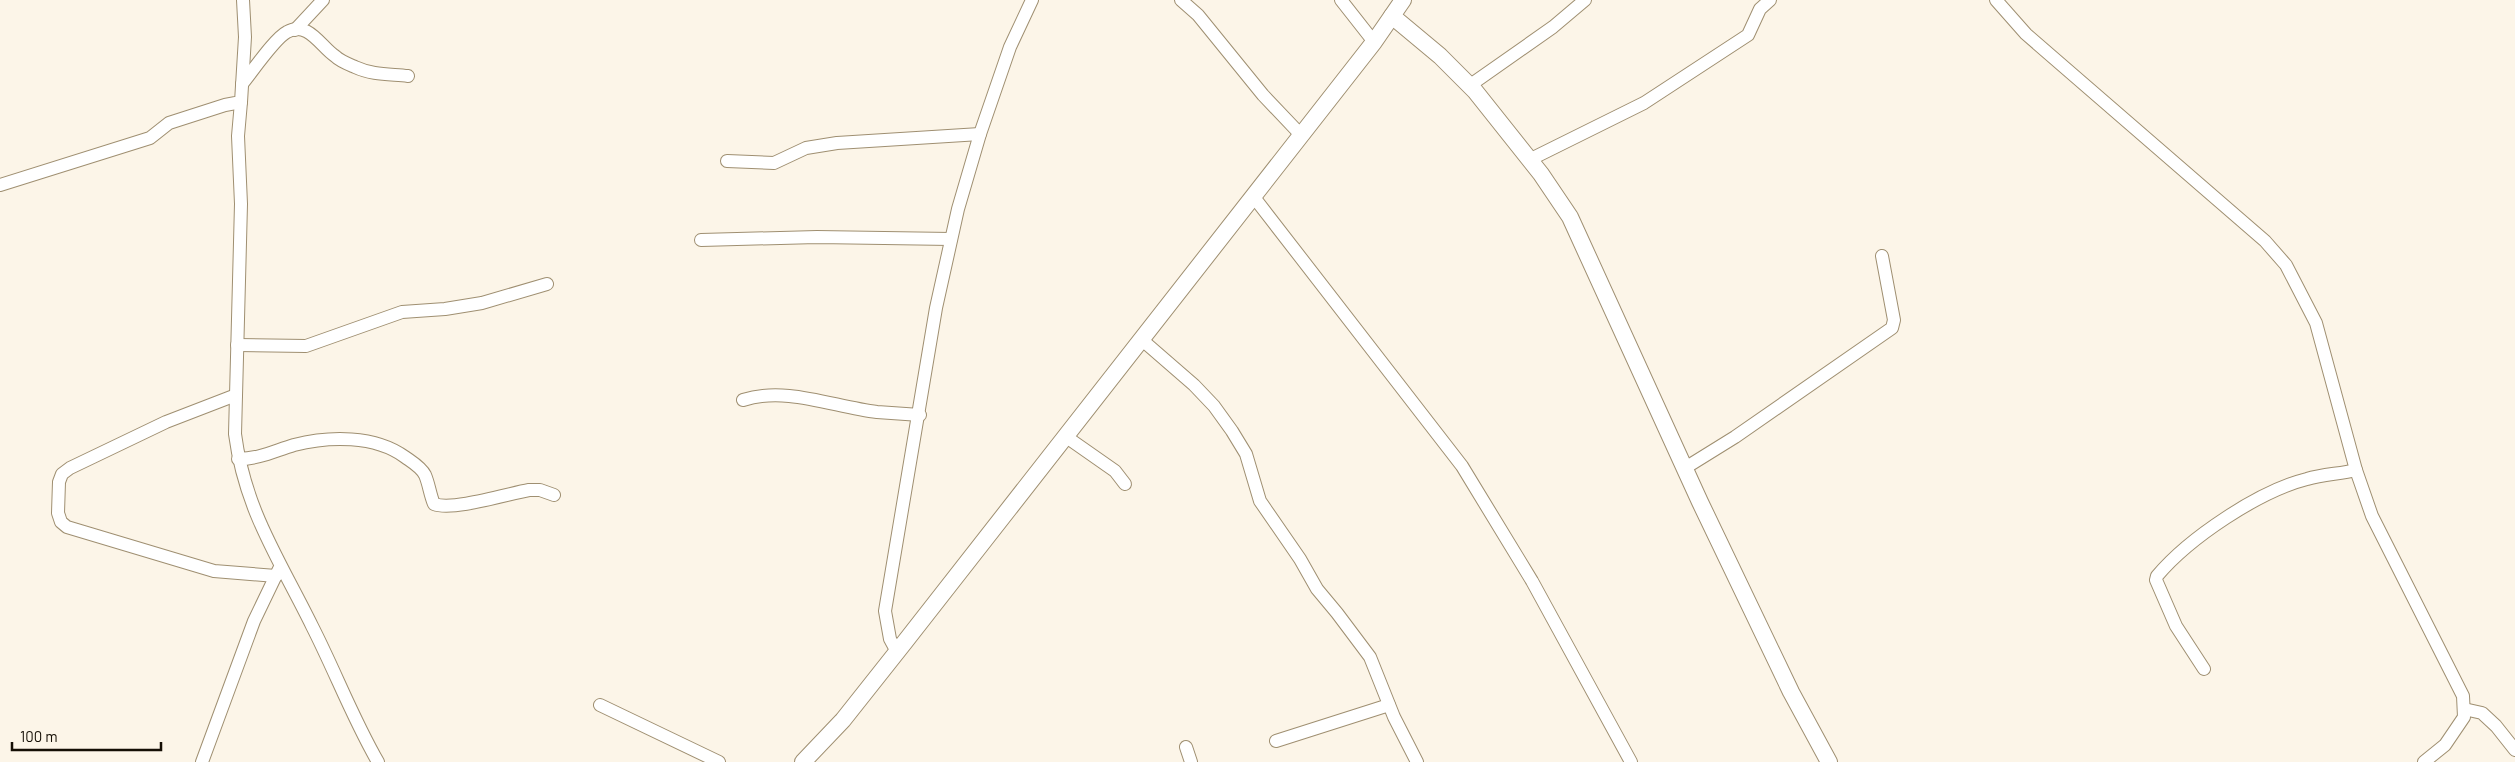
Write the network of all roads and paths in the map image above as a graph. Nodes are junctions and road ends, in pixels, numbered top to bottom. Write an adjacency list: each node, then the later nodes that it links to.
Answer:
1 (243, 0): 14 (street)
2 (323, 0): 11 (street)
3 (1032, 0): 17 (street)
4 (1181, 0): 18 (street)
5 (1341, 0): 12 (street)
6 (1403, 0): 10 (main road)
7 (1585, 0): 15 (street)
8 (1770, 0): 19 (street)
9 (1996, 0): 35 (street)
10 (1392, 16): 12 (main road); 15 (main road)
11 (295, 30): 13 (street); 14 (street)
12 (1374, 42): 18 (main road)
13 (408, 76)
14 (242, 84): 16 (street)
15 (1469, 86): 19 (main road)
16 (241, 102): 21 (street); 28 (street)
17 (980, 134): 20 (street); 23 (street)
18 (1301, 135): 22 (main road)
19 (1529, 160): 34 (main road)
20 (726, 162)
21 (0, 186)
22 (1253, 196): 27 (main road); 53 (street)
23 (951, 239): 24 (street); 31 (street)
24 (702, 240)
25 (1882, 256): 34 (street)
26 (547, 284): 28 (street)
27 (1141, 340): 32 (main road); 42 (street)
28 (237, 345): 29 (street)
29 (236, 395): 33 (street); 38 (street)
30 (743, 400): 31 (street)
31 (920, 415): 39 (street)
32 (1065, 436): 36 (street); 39 (main road)
33 (238, 459): 37 (street); 38 (street)
34 (1685, 468): 54 (main road)
35 (2356, 470): 40 (street); 43 (street)
36 (1125, 484)
37 (554, 495)
38 (278, 571): 47 (street); 48 (street)
39 (897, 652): 50 (main road)
40 (2204, 669)
41 (600, 705): 49 (street)
42 (1389, 706): 44 (street); 52 (street)
43 (2464, 710): 46 (street); 55 (street)
44 (1276, 741)
45 (1186, 747): 51 (street)
46 (2515, 750)
47 (202, 762)
48 (378, 762)
49 (719, 762)
50 (803, 762)
51 (1191, 762)
52 (1416, 762)
53 (1631, 762)
54 (1829, 762)
55 (2424, 762)

